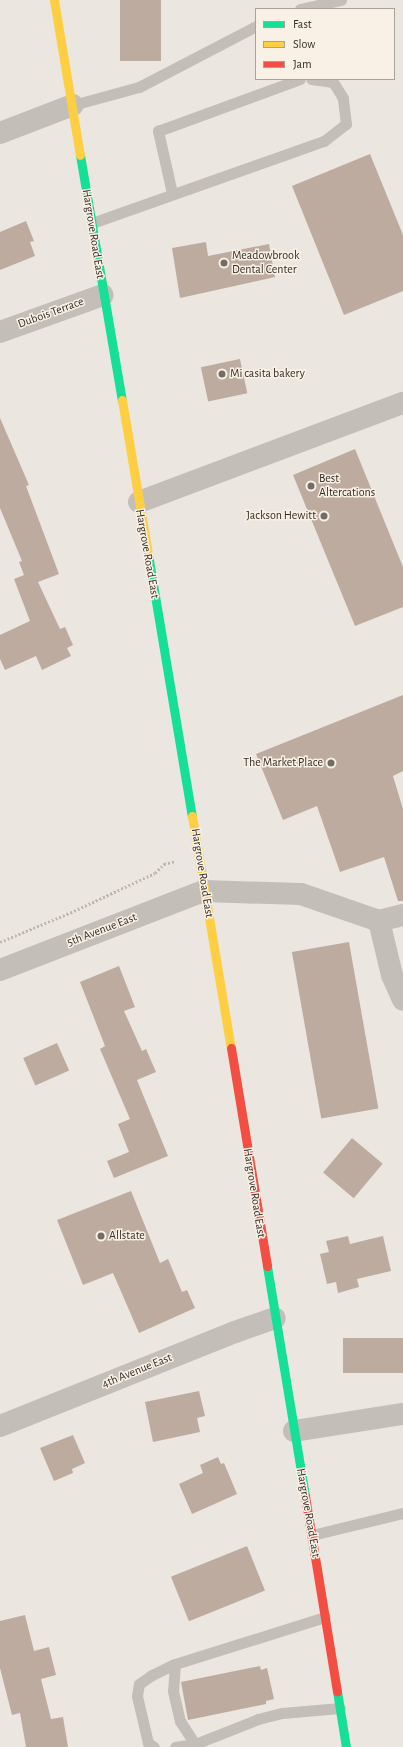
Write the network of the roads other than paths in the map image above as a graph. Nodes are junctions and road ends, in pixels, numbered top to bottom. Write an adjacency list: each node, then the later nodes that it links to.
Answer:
1 (54, 0): 7 (main road, Hargrove Road East)
2 (341, 0): 3 (lane)
3 (305, 8)
4 (255, 27): 7 (lane)
5 (297, 80): 9 (lane)
6 (318, 80): 9 (lane)
7 (73, 105): 8 (street); 10 (main road, Hargrove Road East)
8 (0, 133)
9 (172, 193): 10 (lane)
10 (92, 223): 11 (main road, Hargrove Road East)
11 (103, 295): 12 (street, Dubois Terrace); 14 (main road, Hargrove Road East)
12 (0, 332)
13 (403, 403): 14 (street)
14 (138, 502): 15 (main road, Hargrove Road East)
15 (204, 891): 17 (street); 18 (street, 5th Avenue East); 20 (main road, Hargrove Road East)
16 (403, 914): 17 (street)
17 (378, 921): 19 (street)
18 (0, 970)
19 (403, 1000)
20 (275, 1318): 22 (street, 4th Avenue East); 23 (main road, Hargrove Road East)
21 (403, 1414): 23 (street)
22 (0, 1426)
23 (294, 1431): 25 (main road, Hargrove Road East)
24 (403, 1513): 25 (lane)
25 (312, 1535): 26 (main road, Hargrove Road East)
26 (325, 1617): 27 (lane); 28 (main road, Hargrove Road East)
27 (175, 1664): 29 (lane); 30 (lane)
28 (340, 1708): 29 (lane); 32 (main road, Hargrove Road East)
29 (195, 1744): 31 (lane)
30 (154, 1747)
31 (175, 1747)
32 (346, 1747)

